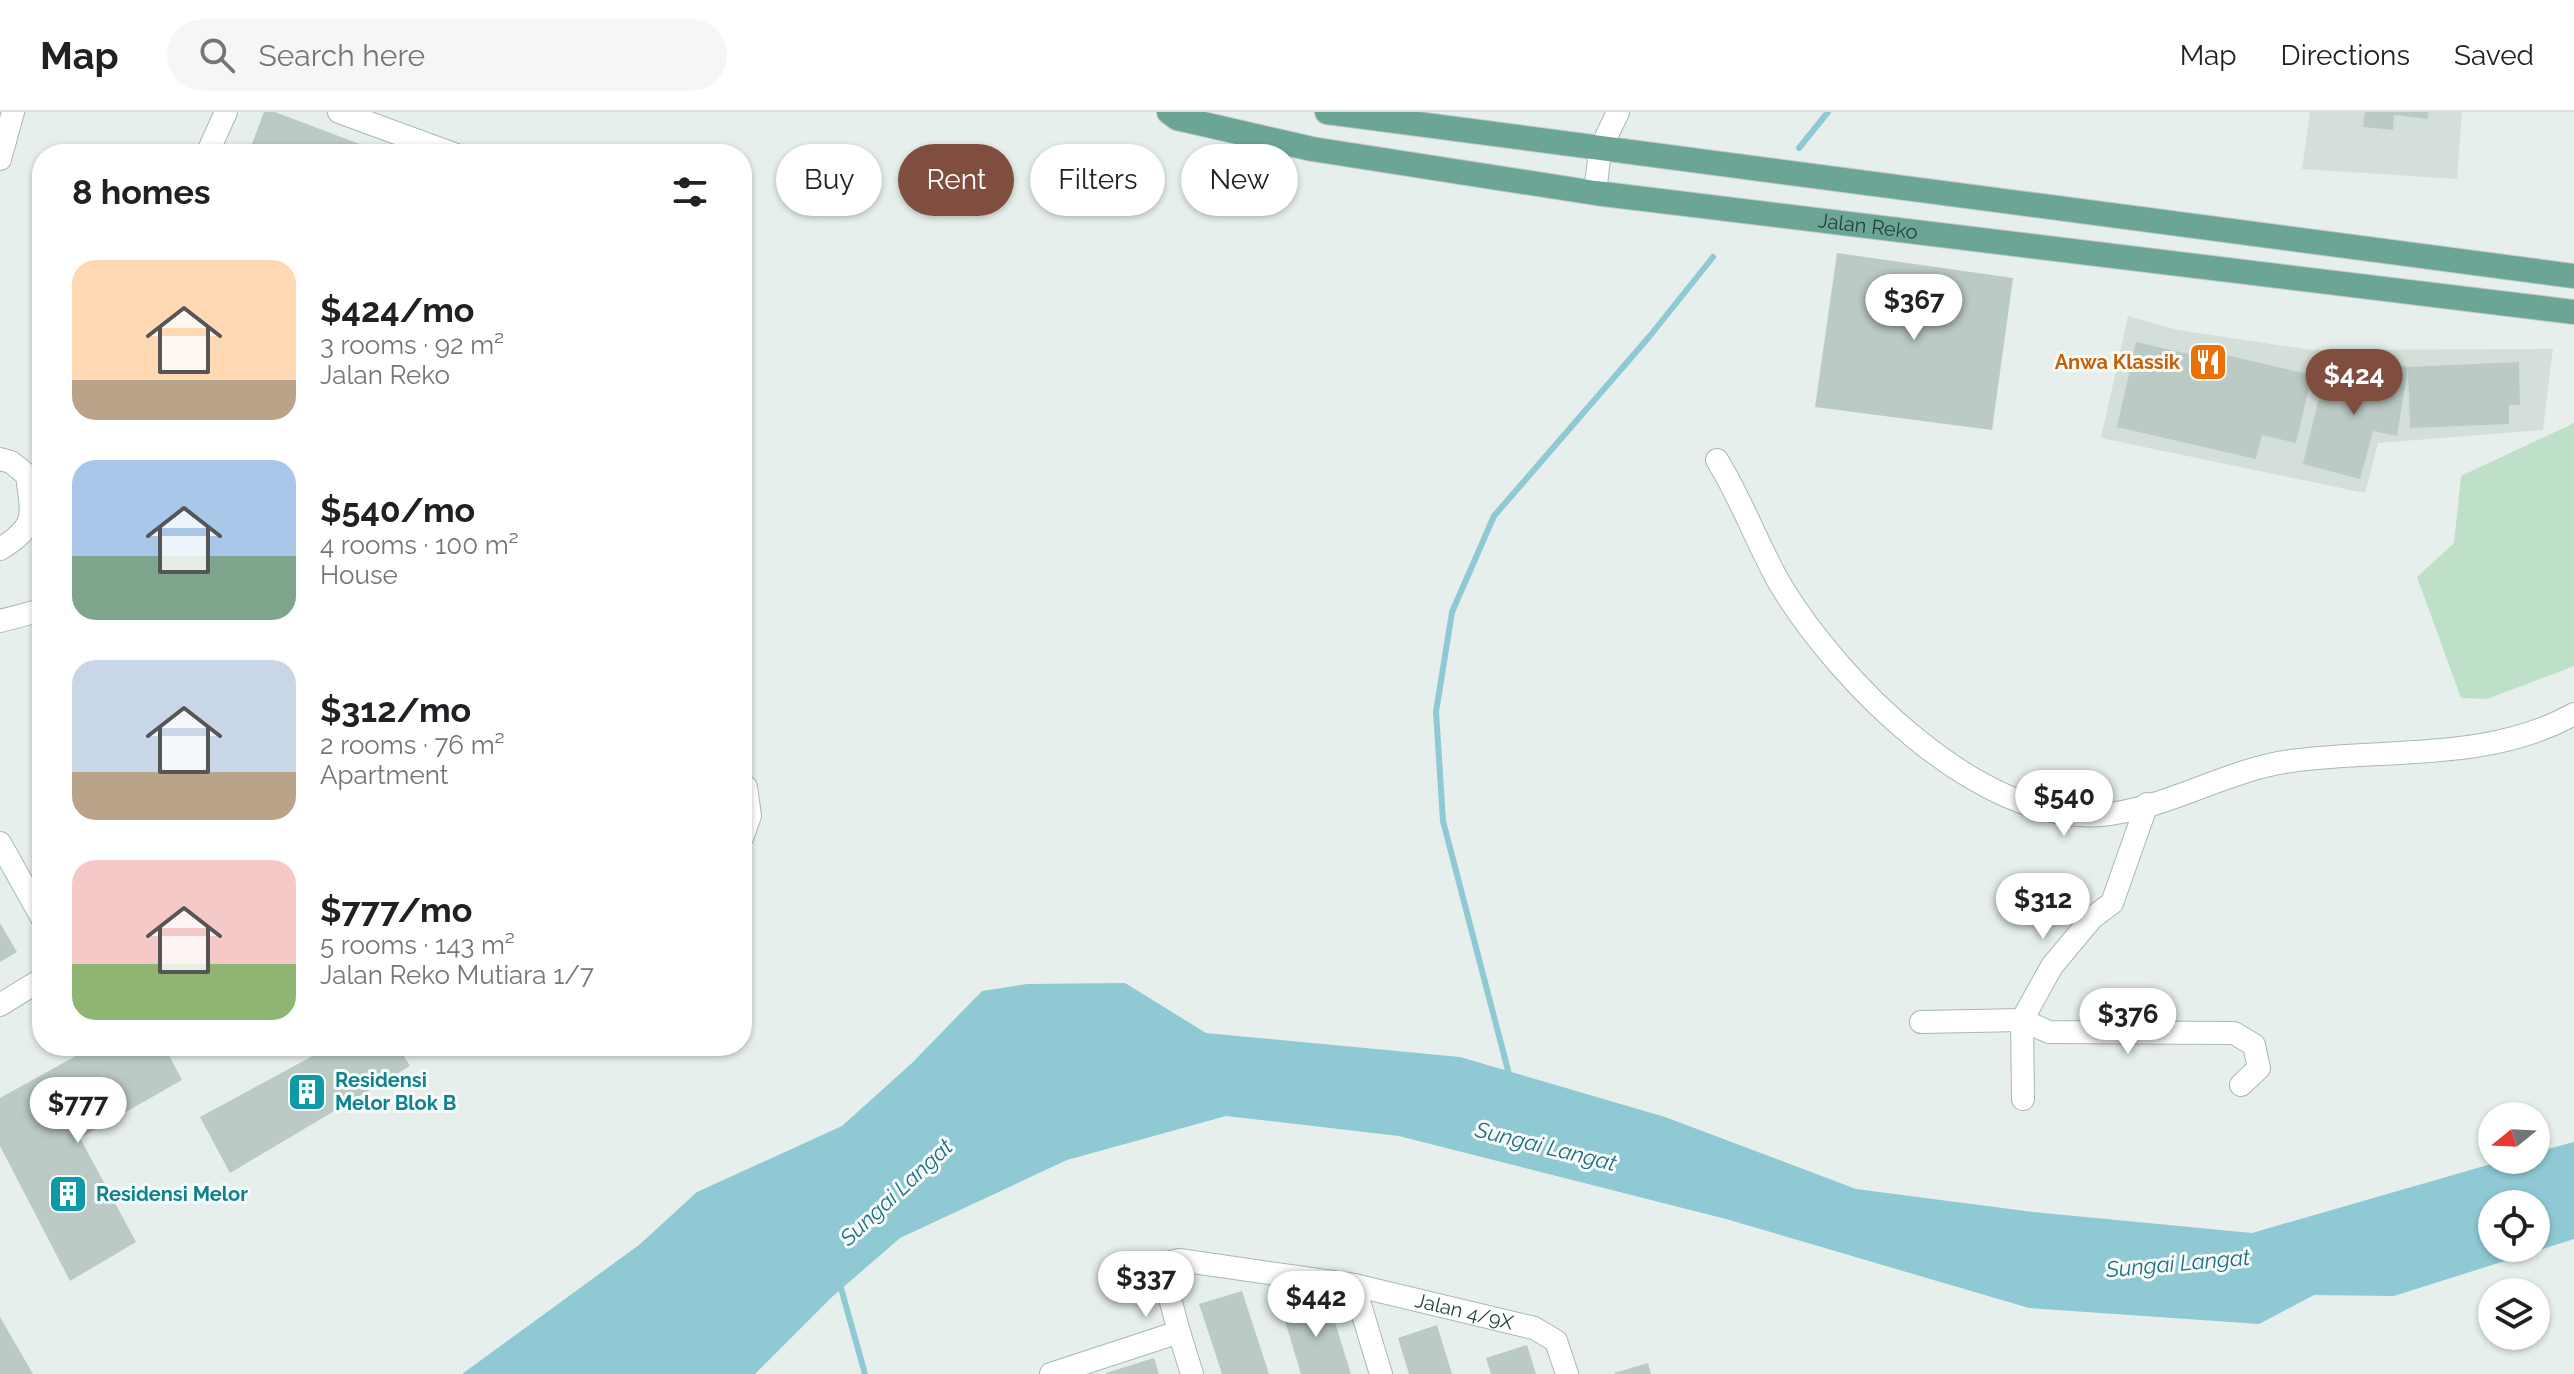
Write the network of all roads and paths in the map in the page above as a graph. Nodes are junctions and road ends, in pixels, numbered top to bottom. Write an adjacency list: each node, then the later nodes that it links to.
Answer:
1 (13, 112): 10 (street)
2 (226, 112): 7 (street)
3 (339, 112): 8 (street)
4 (1169, 112): 11 (main road, Jalan Reko)
5 (1327, 112): 9 (main road, Jalan Reko)
6 (1618, 112): 9 (street)
7 (212, 144)
8 (427, 144)
9 (1600, 150): 11 (street); 12 (main road, Jalan Reko)
10 (0, 159)
11 (1595, 193): 13 (main road, Jalan Reko)
12 (2574, 276)
13 (2574, 312)
14 (0, 459): 16 (street)
15 (1717, 460): 20 (street)
16 (0, 549)
17 (32, 613): 18 (street)
18 (0, 621)
19 (2574, 714): 20 (street)
20 (2147, 804): 25 (street)
21 (0, 843): 22 (street)
22 (32, 900)
23 (32, 985): 24 (street)
24 (0, 1005)
25 (2022, 1020): 26 (street); 27 (street); 28 (street)
26 (1921, 1022)
27 (2241, 1085)
28 (2023, 1099)
29 (1354, 1285): 30 (street, Jalan 4/9X); 33 (street); 34 (street, Jalan 4/9X)
30 (1179, 1332): 31 (street); 32 (street)
31 (1051, 1374)
32 (1192, 1374)
33 (1381, 1374)
34 (1567, 1374)

